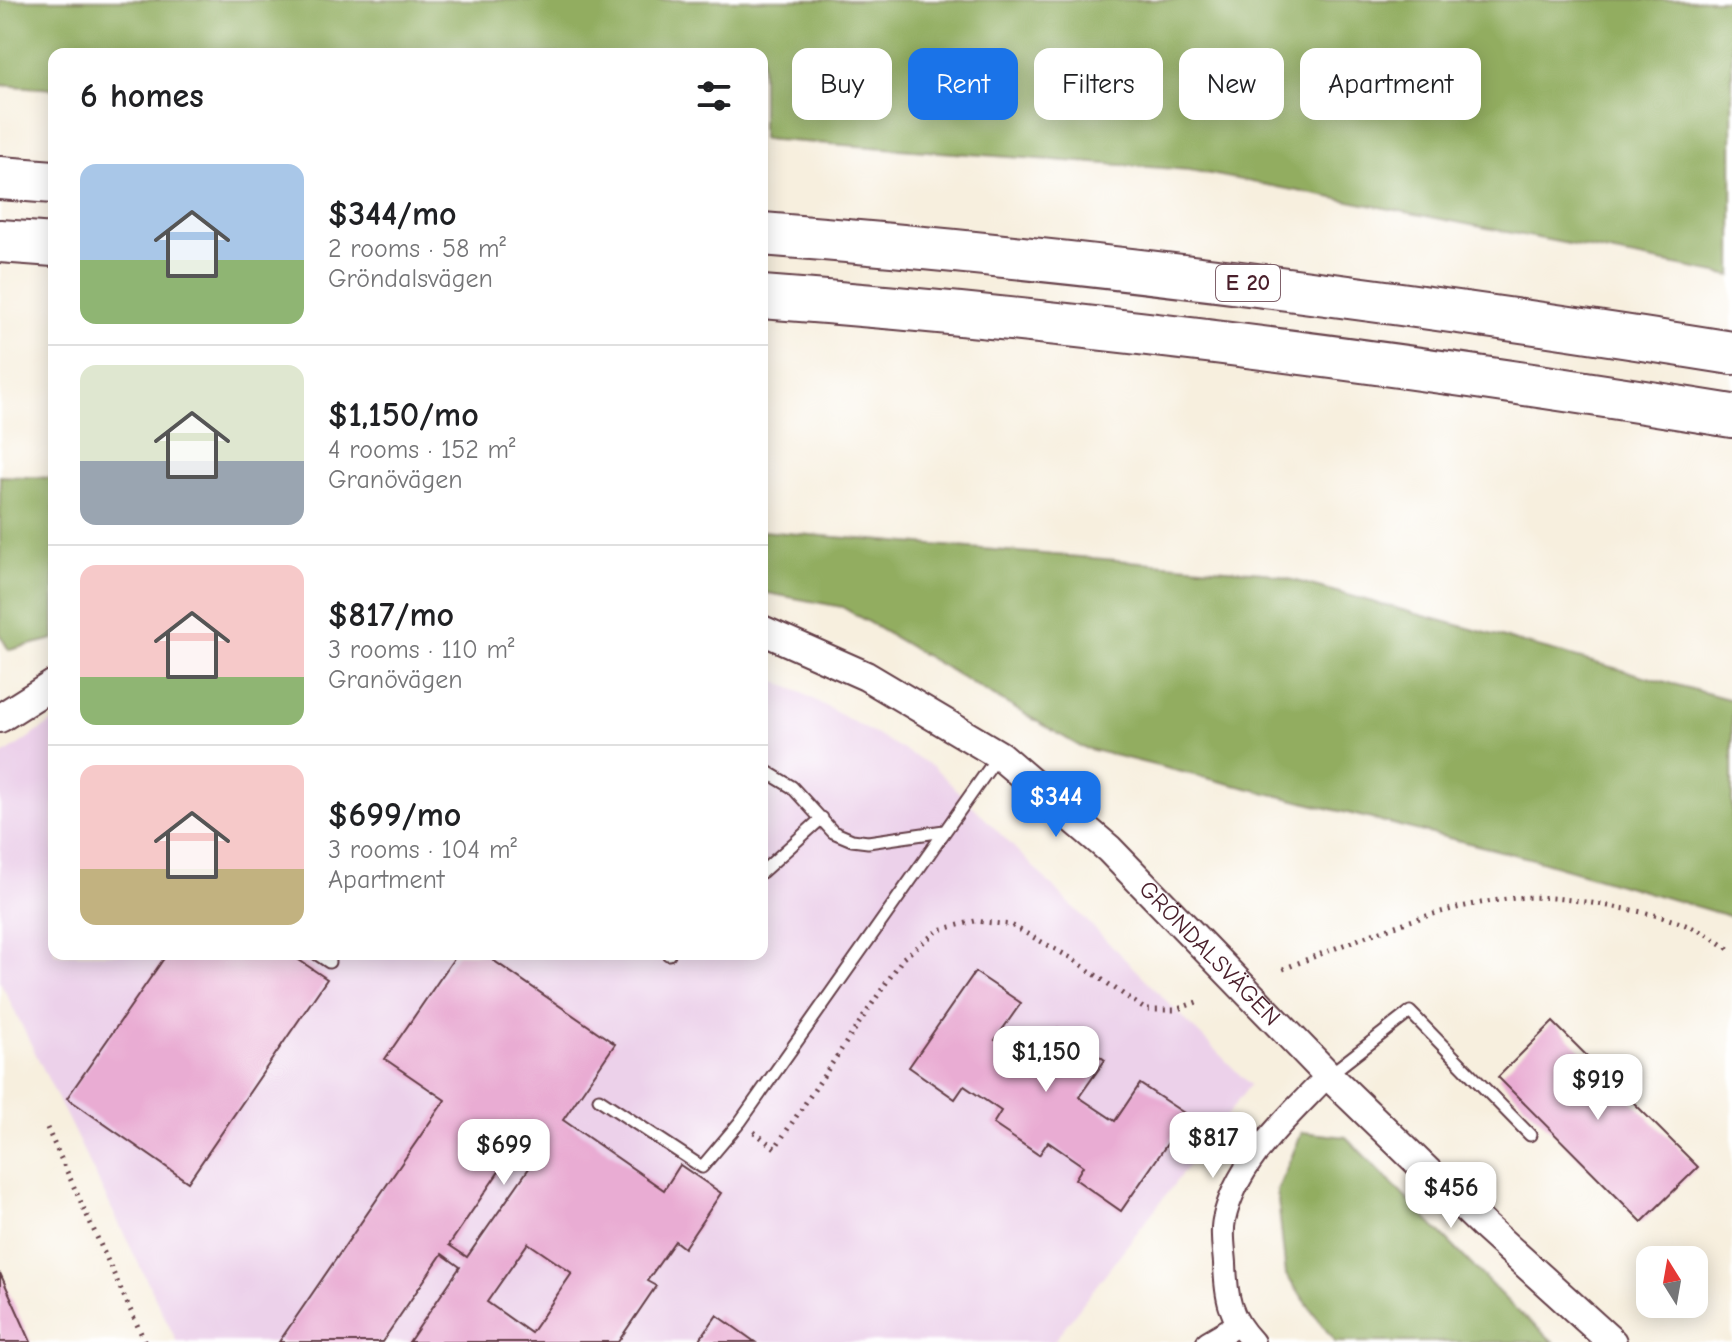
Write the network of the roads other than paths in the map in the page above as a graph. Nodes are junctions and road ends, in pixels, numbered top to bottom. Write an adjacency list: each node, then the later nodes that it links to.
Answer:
1 (0, 178): 2 (highway)
2 (48, 182)
3 (768, 234): 7 (highway, E 20)
4 (0, 241): 5 (highway)
5 (48, 245)
6 (768, 297): 8 (highway)
7 (1732, 353)
8 (1732, 416)
9 (768, 633): 12 (street, GRÖNDALSVÄGEN)
10 (48, 688): 11 (street)
11 (0, 718)
12 (999, 755): 15 (lane); 19 (street, GRÖNDALSVÄGEN)
13 (768, 773): 14 (lane)
14 (822, 818): 15 (lane); 16 (lane)
15 (944, 831): 20 (lane)
16 (768, 867)
17 (326, 960): 18 (lane)
18 (329, 962)
19 (1328, 1075): 21 (lane); 22 (street); 25 (street, GRÖNDALSVÄGEN)
20 (599, 1099)
21 (1530, 1135)
22 (1237, 1325): 23 (street); 24 (street)
23 (1208, 1342)
24 (1253, 1342)
25 (1612, 1342)

